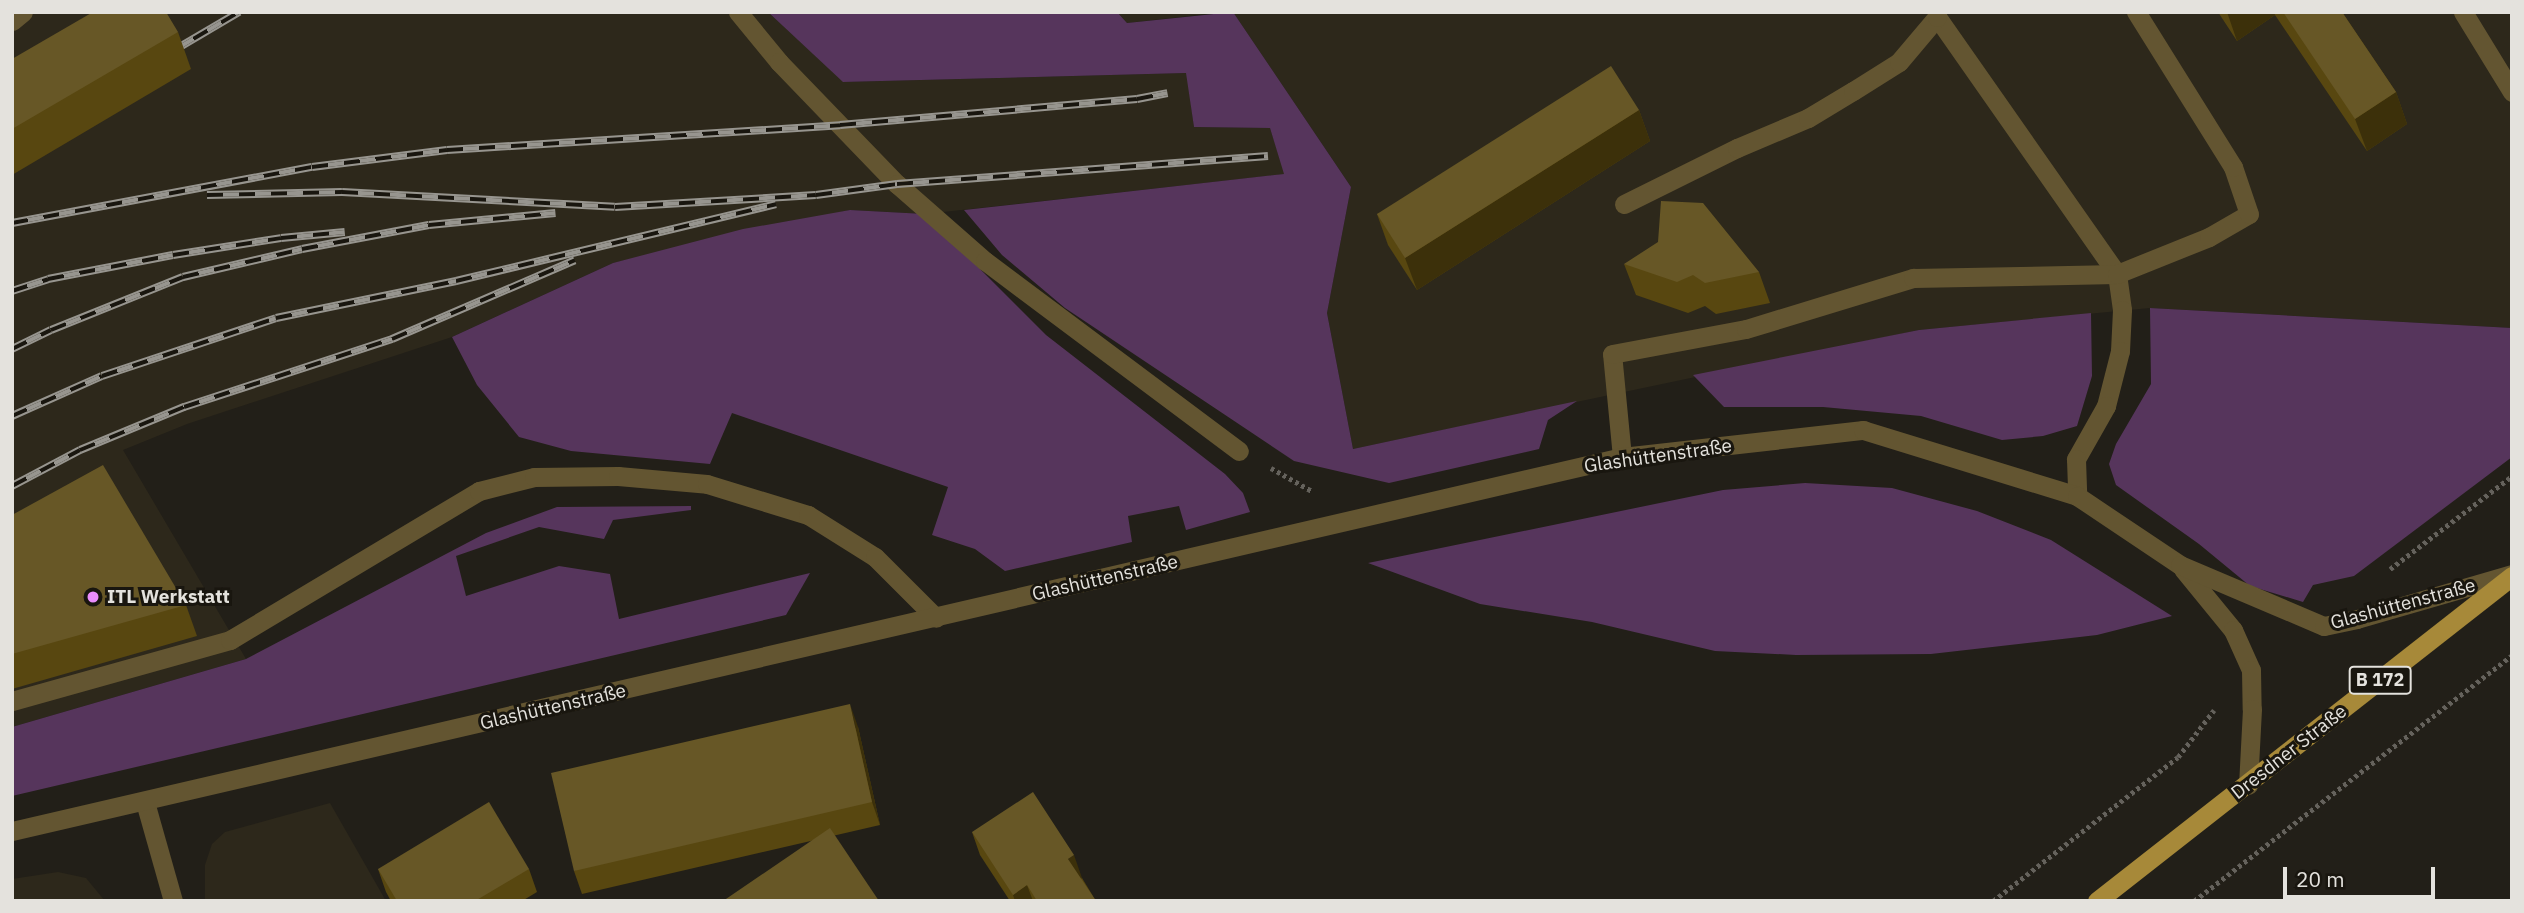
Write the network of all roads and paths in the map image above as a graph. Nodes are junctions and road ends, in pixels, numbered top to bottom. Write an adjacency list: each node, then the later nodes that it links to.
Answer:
1 (23, 12): 6 (street)
2 (738, 12): 10 (street)
3 (2136, 12): 9 (street)
4 (2463, 12): 7 (street)
5 (1937, 15): 8 (street); 9 (street)
6 (12, 21)
7 (2512, 93)
8 (1624, 204)
9 (2117, 274): 11 (street); 12 (street)
10 (1239, 451): 13 (path)
11 (1622, 457): 12 (street, Glashüttenstraße); 13 (street, Glashüttenstraße)
12 (2077, 496): 14 (street, Glashüttenstraße)
13 (1359, 516): 16 (street, Glashüttenstraße)
14 (2180, 565): 15 (street, Glashüttenstraße); 20 (street, Glashüttenstraße)
15 (2512, 575): 20 (main road, Dresdner Straße / B 172)
16 (936, 618): 19 (street); 21 (street, Glashüttenstraße)
17 (2512, 655): 26 (path)
18 (2217, 698): 24 (path)
19 (12, 701)
20 (2248, 785): 25 (main road, Dresdner Straße / B 172)
21 (145, 802): 22 (street, Glashüttenstraße); 23 (street)
22 (12, 831)
23 (173, 901)
24 (1993, 901)
25 (2097, 901)
26 (2194, 901)

